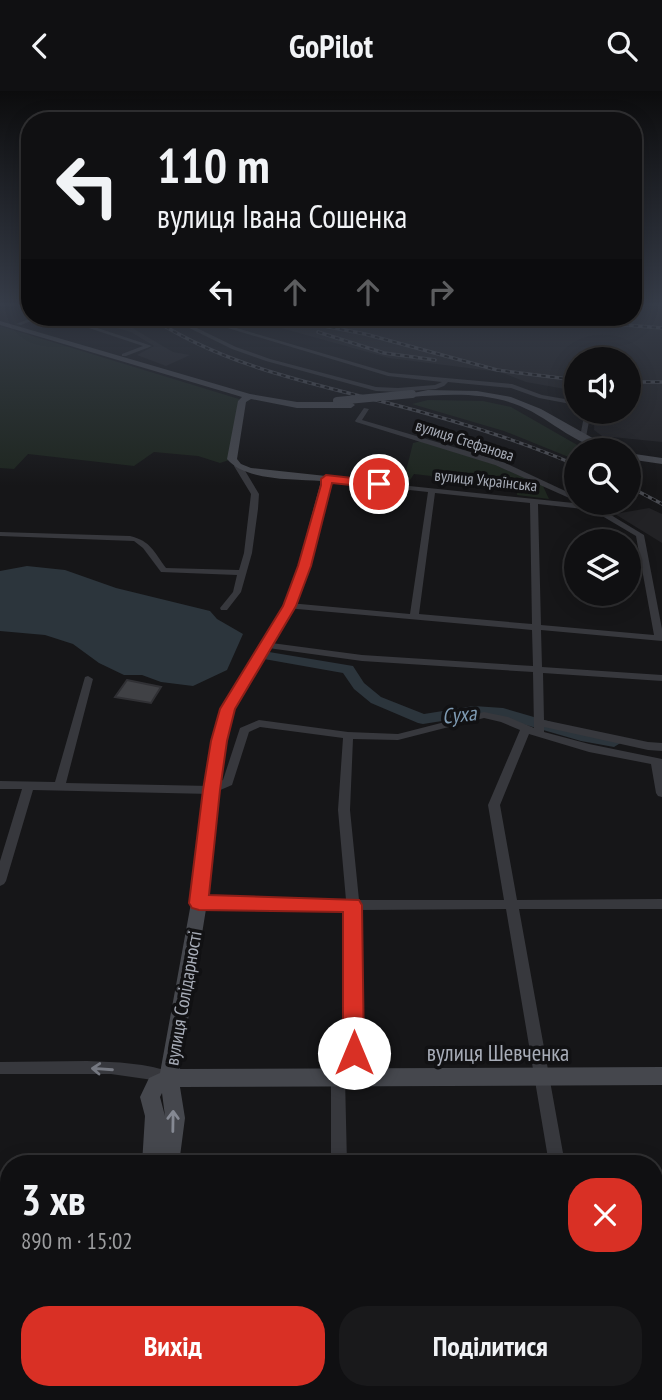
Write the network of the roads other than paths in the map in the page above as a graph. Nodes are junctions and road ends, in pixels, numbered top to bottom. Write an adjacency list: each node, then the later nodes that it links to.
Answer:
1 (147, 364): 6 (main road)
2 (153, 364): 6 (main road)
3 (283, 364): 5 (street)
4 (353, 364): 5 (street)
5 (447, 379): 7 (street)
6 (252, 395): 10 (main road, bridge); 11 (main road, bridge); 14 (main road)
7 (564, 401)
8 (366, 409): 17 (street, вулиця Стефанова)
9 (586, 424): 10 (street)
10 (583, 437)
11 (575, 438)
12 (641, 460): 13 (main road)
13 (662, 463)
14 (238, 466): 15 (main road, вулиця Українська); 22 (street)
15 (326, 479): 16 (street, вулиця Українська); 25 (main road, вулиця Солідарності)
16 (432, 490): 18 (street, вулиця Українська); 27 (street)
17 (564, 493)
18 (534, 501): 19 (street, вулиця Українська); 28 (street)
19 (564, 505)
20 (607, 515): 23 (street)
21 (0, 534): 22 (street)
22 (240, 573): 26 (street)
23 (648, 578): 24 (street); 29 (street)
24 (662, 579)
25 (289, 606): 27 (street); 30 (main road, вулиця Солідарності)
26 (224, 608)
27 (414, 617): 28 (street)
28 (536, 627): 29 (street); 31 (street)
29 (660, 638)
30 (264, 645): 31 (street); 42 (main road, вулиця Солідарності)
31 (536, 670): 32 (street); 35 (street)
32 (662, 678)
33 (88, 679): 41 (street)
34 (526, 729): 35 (street); 36 (street); 48 (street)
35 (539, 729): 37 (street); 38 (street)
36 (348, 735): 42 (street); 47 (street)
37 (662, 747)
38 (659, 763): 43 (street)
39 (0, 785): 40 (street)
40 (29, 785): 41 (street); 44 (street)
41 (60, 785): 42 (street)
42 (211, 790): 45 (main road, вулиця Солідарності)
43 (662, 793)
44 (0, 881)
45 (199, 903): 47 (street); 51 (main road, вулиця Солідарності)
46 (662, 904): 48 (street)
47 (353, 905): 48 (street); 52 (street)
48 (513, 906): 53 (street)
49 (0, 1068): 51 (street, вулиця Шевченка, one-way to 49)
50 (662, 1076): 53 (main road, вулиця Шевченка)
51 (169, 1078): 52 (main road, вулиця Шевченка); 54 (main road); 55 (main road, вулиця Солідарності, one-way to 51)
52 (346, 1078): 53 (main road, вулиця Шевченка); 56 (street)
53 (543, 1078): 57 (street)
54 (153, 1155)
55 (170, 1155)
56 (340, 1155)
57 (556, 1155)

